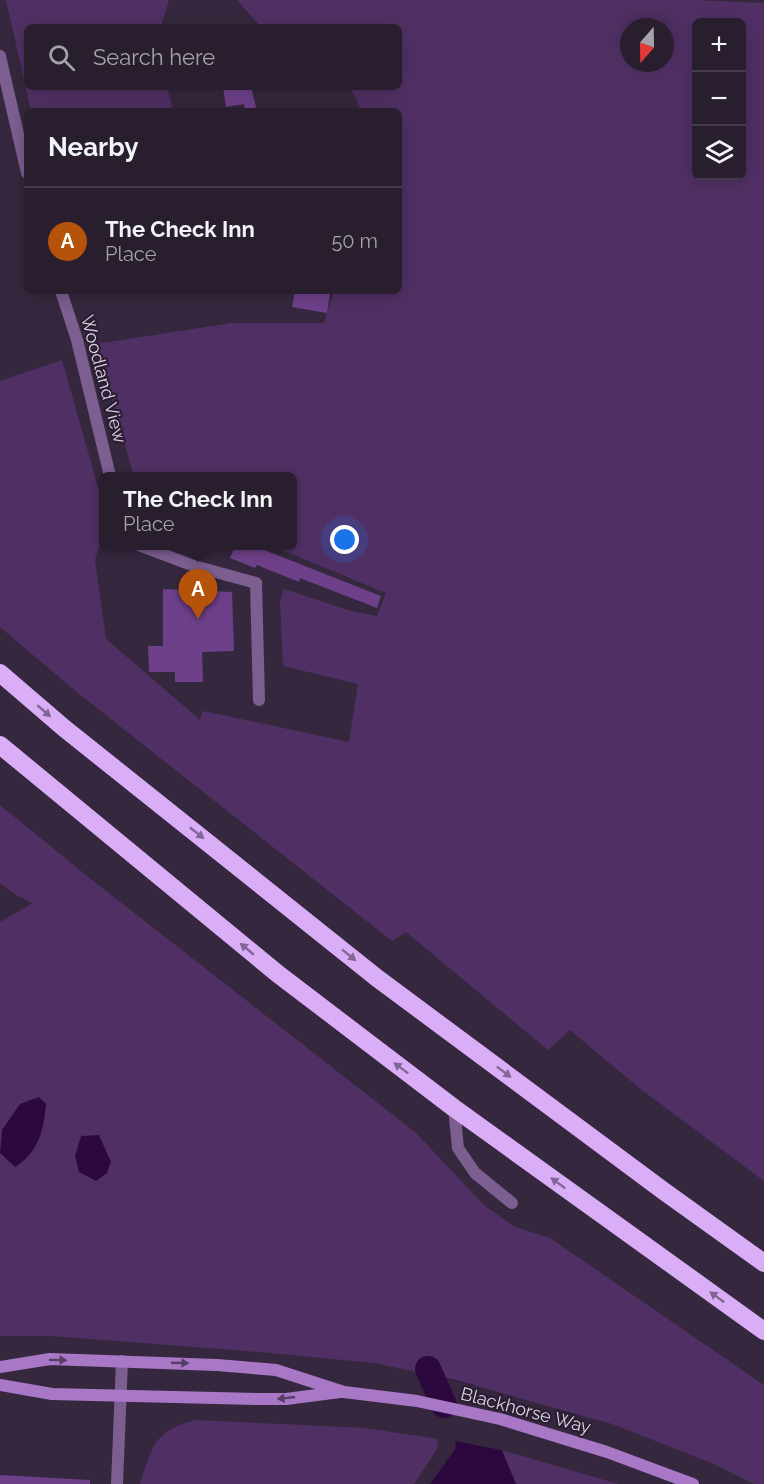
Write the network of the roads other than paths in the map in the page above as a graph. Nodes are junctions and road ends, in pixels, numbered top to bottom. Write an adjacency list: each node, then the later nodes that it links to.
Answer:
1 (0, 56): 2 (street)
2 (24, 161)
3 (62, 294): 4 (street, Woodland View)
4 (109, 472)
5 (152, 550): 7 (street)
6 (0, 673): 11 (highway, one-way to 11)
7 (259, 700)
8 (0, 745): 9 (highway, one-way to 8)
9 (454, 1108): 10 (street); 12 (highway, one-way to 9)
10 (512, 1203)
11 (764, 1263)
12 (764, 1331)
13 (122, 1361): 14 (main road, Blackhorse Way, one-way to 13); 16 (main road, Blackhorse Way, one-way to 16); 17 (street)
14 (0, 1367)
15 (0, 1385): 17 (main road, Blackhorse Way)
16 (344, 1392): 17 (main road, Blackhorse Way, one-way to 17); 19 (main road, Blackhorse Way)
17 (121, 1396): 18 (street)
18 (117, 1484)
19 (693, 1484)

